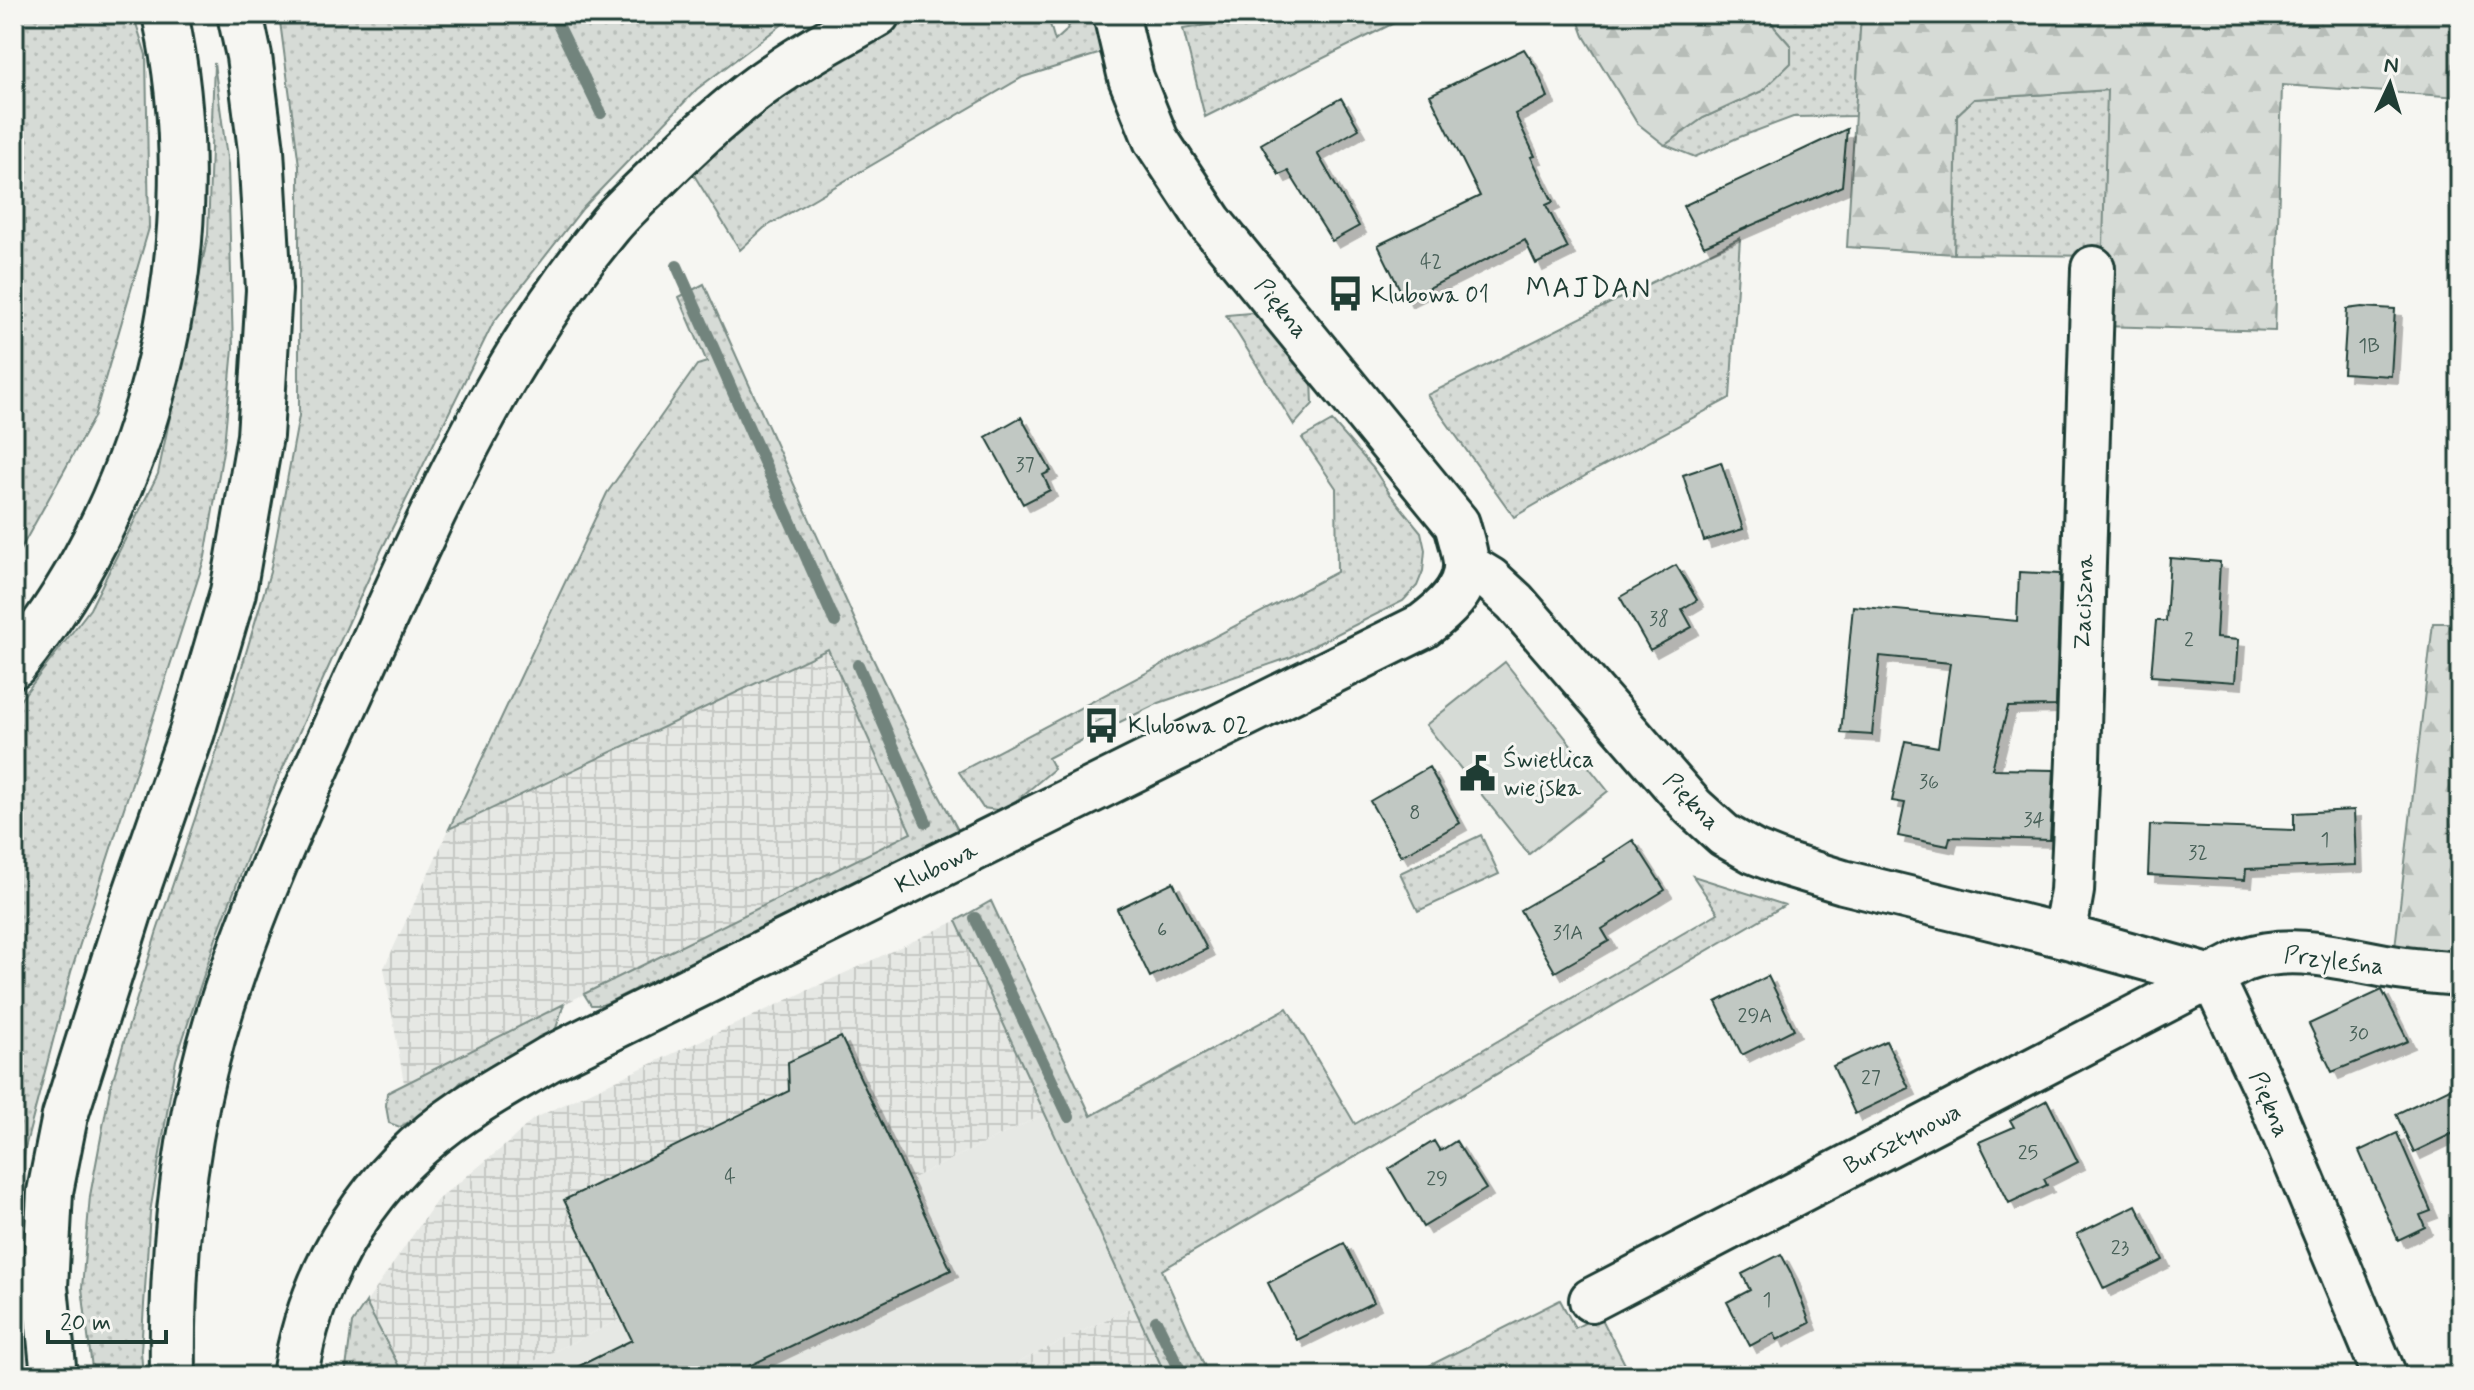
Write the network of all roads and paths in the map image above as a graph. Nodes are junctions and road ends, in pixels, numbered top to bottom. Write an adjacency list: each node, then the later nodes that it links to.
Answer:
1 (165, 14): 7 (main road)
2 (240, 14): 12 (main road)
3 (877, 14): 13 (main road)
4 (1116, 14): 6 (main road, Piękna)
5 (2093, 268): 8 (street, Zaciszna)
6 (1467, 565): 8 (street, Piękna); 14 (main road, Klubowa)
7 (14, 665)
8 (2064, 936): 10 (street, Piękna)
9 (2460, 974): 10 (street, Przyleśna)
10 (2212, 977): 11 (street, Bursztynowa); 15 (street, Piękna)
11 (1591, 1300)
12 (54, 1376)
13 (173, 1376)
14 (295, 1376)
15 (2385, 1376)

